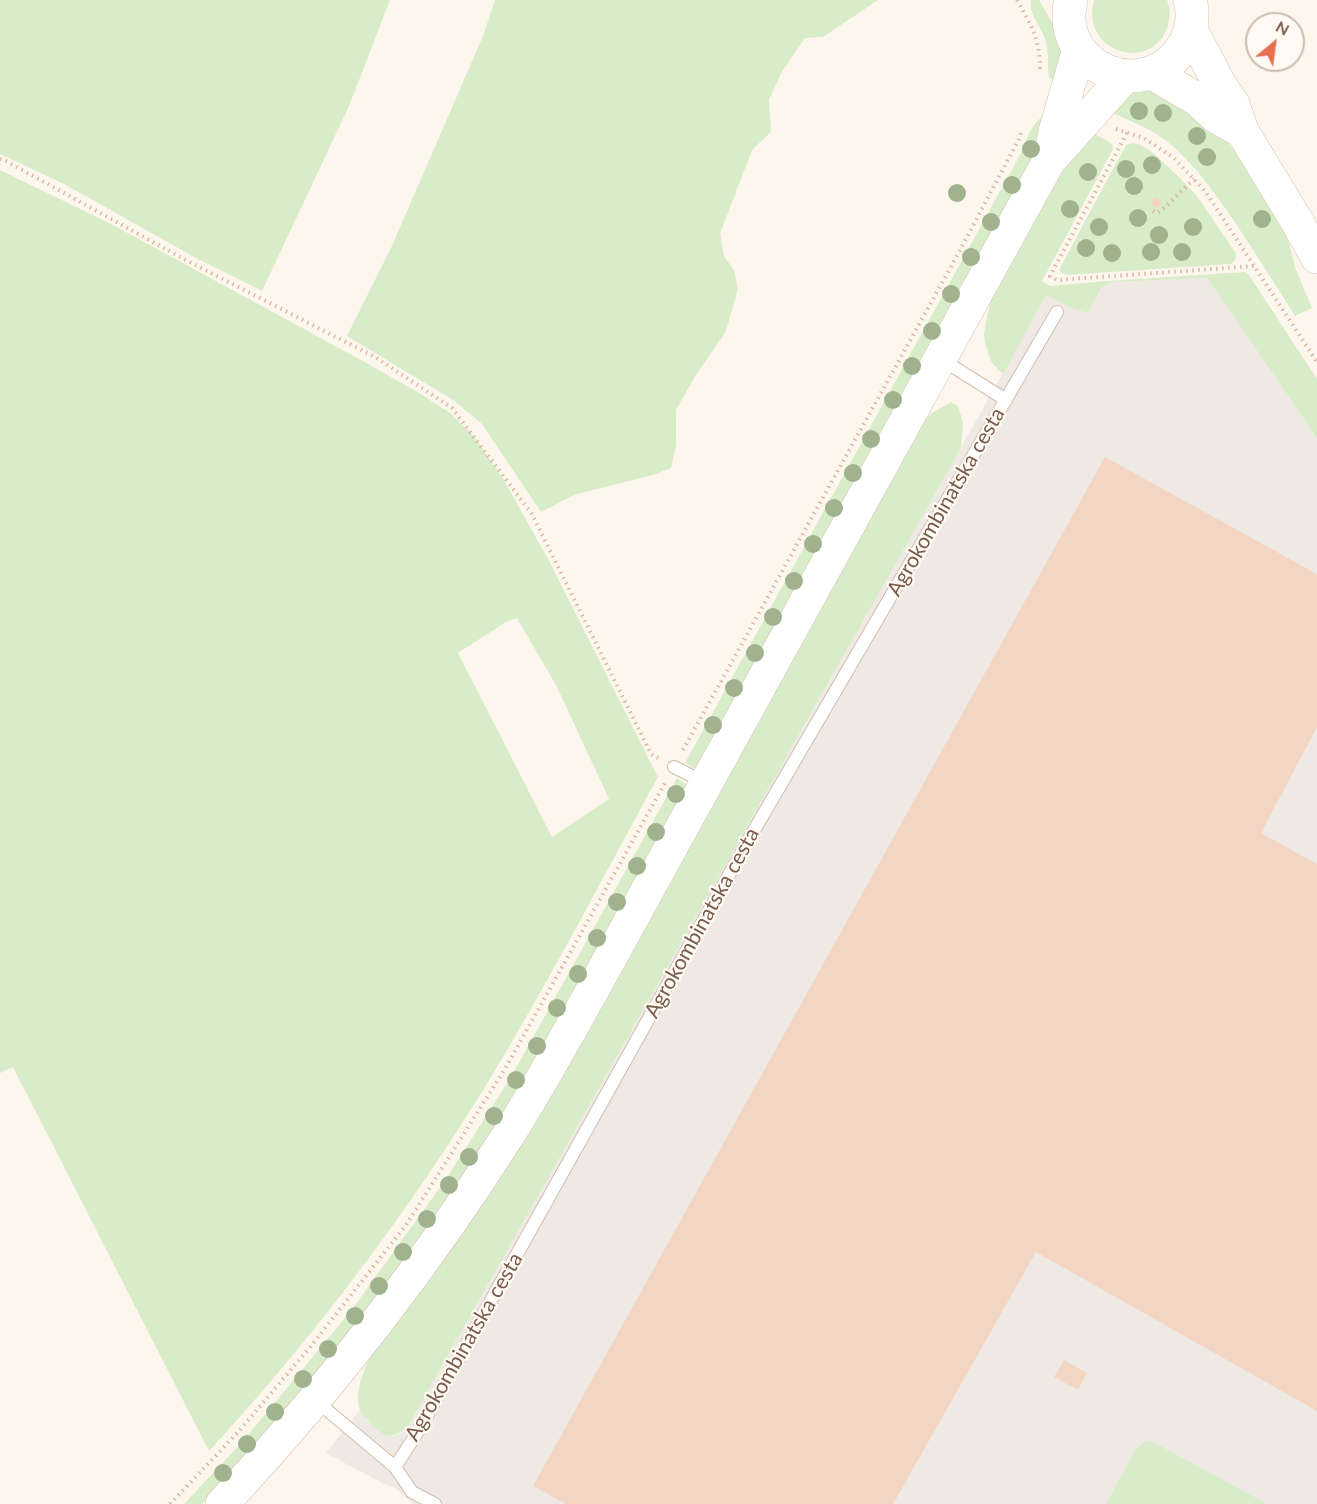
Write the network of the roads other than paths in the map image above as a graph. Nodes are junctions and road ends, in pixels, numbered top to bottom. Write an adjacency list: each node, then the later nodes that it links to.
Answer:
1 (1190, 15): 3 (street); 4 (street)
2 (1068, 17): 3 (street); 5 (street)
3 (1139, 74): 4 (street); 5 (street)
4 (1242, 131): 6 (street)
5 (1049, 161): 8 (street)
6 (1317, 257)
7 (1057, 312): 9 (lane)
8 (940, 359): 9 (lane, Agrokombinatska cesta); 11 (street)
9 (1006, 400): 13 (lane, Agrokombinatska cesta)
10 (674, 767): 11 (lane)
11 (707, 783): 12 (street)
12 (315, 1400): 13 (lane); 14 (street)
13 (395, 1467): 15 (lane, Agrokombinatska cesta)
14 (222, 1504)
15 (435, 1504)

